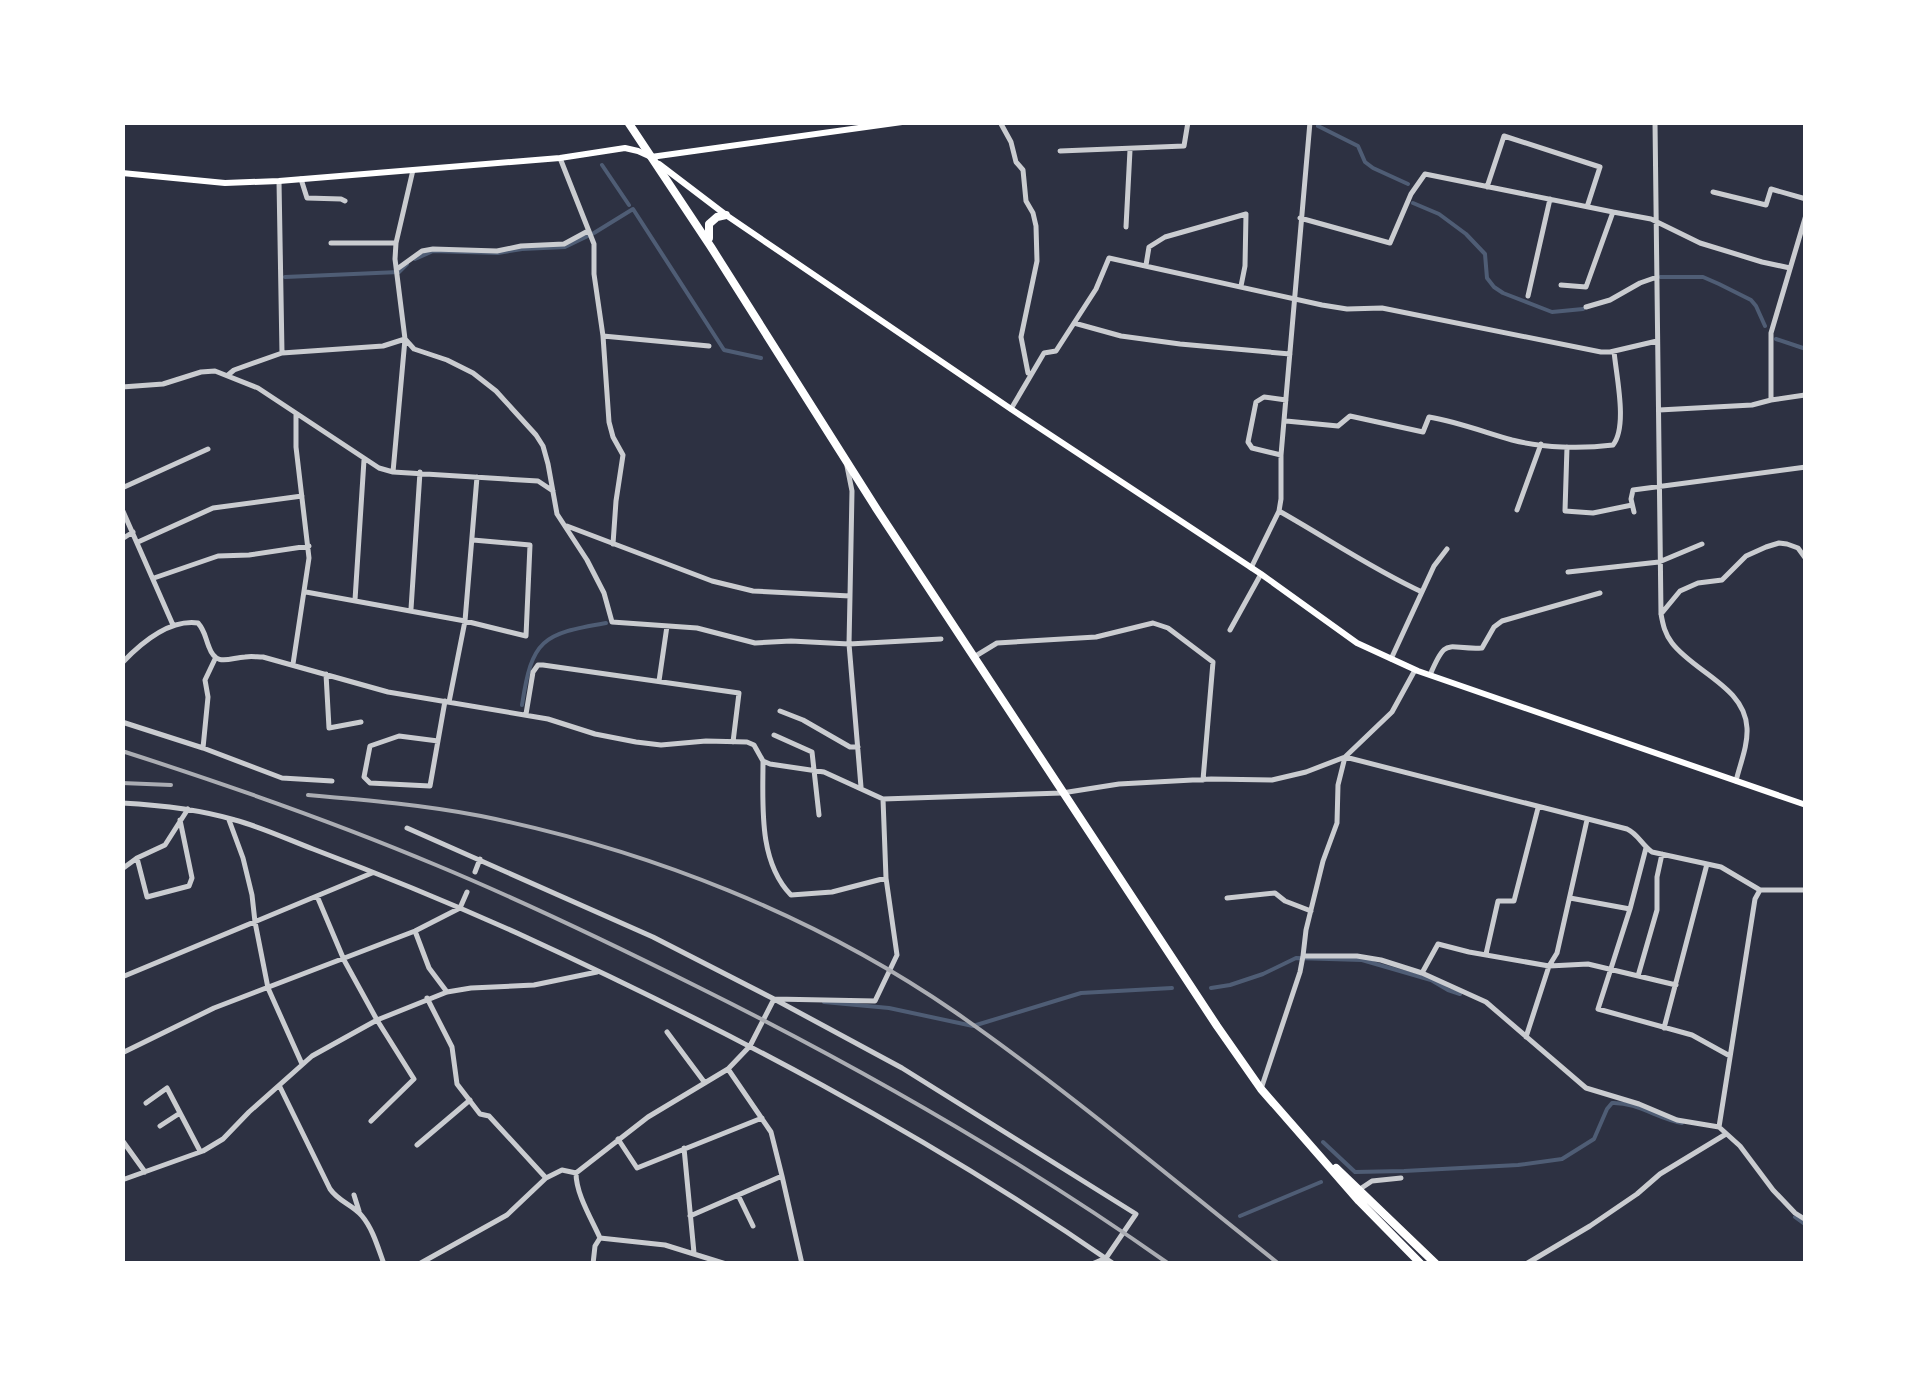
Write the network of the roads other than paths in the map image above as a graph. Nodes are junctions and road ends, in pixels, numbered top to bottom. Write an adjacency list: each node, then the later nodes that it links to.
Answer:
1 (628, 122): 9 (highway)
2 (902, 122): 9 (main road)
3 (1000, 122): 51 (street)
4 (1188, 122): 7 (street)
5 (1310, 122): 24 (street)
6 (1655, 122): 25 (street)
7 (1130, 150): 8 (street); 26 (street)
8 (1060, 151)
9 (651, 157): 10 (main road); 22 (main road); 30 (highway)
10 (560, 158): 11 (main road); 27 (street)
11 (413, 170): 13 (main road); 29 (street)
12 (122, 173): 14 (main road)
13 (301, 180): 14 (main road); 19 (street)
14 (279, 181): 48 (street)
15 (1487, 187): 17 (street); 20 (street); 24 (street)
16 (1712, 192): 18 (street)
17 (1550, 199): 20 (street); 38 (street)
18 (1806, 199)
19 (345, 202)
20 (1588, 207): 21 (street)
21 (1612, 212): 25 (street); 37 (street)
22 (726, 215): 30 (highway); 56 (main road)
23 (1806, 215): 32 (street)
24 (1300, 218): 40 (street)
25 (1656, 223): 32 (street); 34 (street)
26 (1126, 227)
27 (588, 231): 33 (street); 43 (street)
28 (331, 243): 29 (street)
29 (396, 243): 33 (street)
30 (711, 247): 64 (highway)
31 (1146, 265): 36 (street); 36 (street); 42 (street)
32 (1790, 268): 55 (street)
33 (397, 270): 44 (street)
34 (1657, 277): 41 (street); 45 (street)
35 (1561, 284): 37 (street)
36 (1241, 286): 40 (street)
37 (1586, 287): 39 (street)
38 (1528, 296)
39 (1583, 296)
40 (1294, 298): 47 (street); 49 (street)
41 (1586, 307)
42 (1074, 323): 49 (street); 51 (street)
43 (603, 336): 46 (street); 82 (street)
44 (405, 339): 48 (street); 67 (street); 72 (street)
45 (1658, 341): 47 (street); 57 (street)
46 (709, 346)
47 (1614, 351): 61 (street)
48 (282, 353): 50 (street)
49 (1290, 354): 54 (street)
50 (228, 375): 52 (street); 58 (street)
51 (1028, 378): 56 (street)
52 (122, 387)
53 (1805, 395): 55 (street)
54 (1286, 400): 59 (street); 63 (street)
55 (1771, 400): 57 (street)
56 (1011, 408): 90 (main road)
57 (1658, 410): 70 (street)
58 (296, 413): 65 (street); 73 (street)
59 (1285, 420): 60 (street); 63 (street)
60 (1540, 444): 61 (street); 75 (street)
61 (1567, 447): 70 (street)
62 (208, 449): 71 (street)
63 (1282, 455): 76 (street)
64 (845, 458): 97 (street); 107 (highway)
65 (364, 460): 67 (street); 98 (street)
66 (1806, 467): 70 (street)
67 (393, 472): 68 (street)
68 (420, 472): 69 (street); 99 (street)
69 (477, 477): 72 (street); 80 (street)
70 (1659, 487): 88 (street)
71 (122, 488)
72 (555, 493): 77 (street)
73 (302, 496): 81 (street); 84 (street)
74 (122, 508): 78 (street)
75 (1517, 510)
76 (1279, 511): 90 (street); 95 (street)
77 (564, 525): 82 (street); 103 (street)
78 (133, 532): 79 (street); 81 (street)
79 (122, 539)
80 (473, 540): 101 (street); 101 (street)
81 (138, 542): 93 (street)
82 (614, 544): 97 (street)
83 (1702, 544): 88 (street)
84 (309, 546): 86 (street); 94 (street)
85 (1447, 549): 95 (street)
86 (249, 555): 89 (street); 93 (street)
87 (1806, 559): 100 (street)
88 (1659, 562): 91 (street); 100 (street)
89 (250, 564)
90 (1251, 568): 92 (main road)
91 (1568, 572)
92 (1261, 574): 104 (street); 109 (main road)
93 (154, 578): 102 (street)
94 (306, 592): 98 (street); 111 (street)
95 (1422, 592): 109 (street)
96 (1600, 593): 114 (street)
97 (850, 596): 106 (street)
98 (355, 600): 99 (street)
99 (411, 610): 101 (street)
100 (1660, 614): 131 (street)
101 (466, 621): 116 (street)
102 (173, 625): 108 (street); 110 (street)
103 (667, 626): 106 (street); 115 (street)
104 (1230, 630)
105 (941, 639): 106 (street)
106 (849, 644): 124 (street)
107 (974, 657): 129 (street); 133 (highway)
108 (216, 658): 111 (street); 125 (street)
109 (1390, 659): 112 (main road)
110 (122, 663)
111 (293, 664): 113 (street)
112 (1416, 670): 114 (main road); 126 (street)
113 (326, 674): 116 (street); 120 (street)
114 (1430, 675): 131 (main road)
115 (659, 682): 118 (street); 123 (street)
116 (447, 701): 118 (street); 122 (street)
117 (780, 711): 124 (street)
118 (526, 714): 123 (street)
119 (122, 722): 125 (street)
120 (361, 722)
121 (774, 736): 128 (street)
122 (438, 741): 122 (street)
123 (733, 742): 127 (street)
124 (858, 747): 132 (street)
125 (204, 748): 130 (street)
126 (1344, 758): 129 (street); 137 (street); 161 (street)
127 (763, 761): 128 (street); 152 (street)
128 (813, 770): 132 (street); 139 (street)
129 (1203, 780): 133 (street)
130 (332, 781)
131 (1736, 781): 136 (main road)
132 (861, 787): 134 (street)
133 (1062, 793): 134 (street); 189 (highway)
134 (883, 799): 152 (street)
135 (122, 803): 138 (street)
136 (1806, 805)
137 (1538, 808): 142 (street); 164 (street)
138 (188, 809): 140 (street); 141 (street)
139 (819, 815)
140 (229, 818): 150 (street); 162 (street)
141 (180, 820): 146 (street); 146 (street)
142 (1587, 820): 144 (street); 158 (street)
143 (407, 828): 147 (street)
144 (1646, 848): 145 (street); 160 (street)
145 (1662, 854): 148 (street); 171 (street)
146 (137, 858): 149 (street)
147 (480, 859): 151 (street); 177 (street)
148 (1707, 864): 153 (street); 173 (street)
149 (123, 867)
150 (375, 872): 156 (street); 159 (street)
151 (475, 872)
152 (886, 878): 177 (street)
153 (1760, 890): 154 (street); 184 (street)
154 (1806, 890)
155 (467, 892): 159 (street)
156 (317, 896): 162 (street); 166 (street)
157 (1227, 898): 161 (street)
158 (1570, 898): 160 (street); 167 (street)
159 (460, 908): 163 (street); 169 (street)
160 (1630, 909): 168 (street)
161 (1311, 911): 165 (street)
162 (255, 922): 172 (street); 174 (street)
163 (415, 931): 166 (street); 175 (street)
164 (1486, 955): 167 (street); 170 (street)
165 (1303, 956): 170 (street); 189 (street)
166 (344, 960): 174 (street); 178 (street)
167 (1549, 966): 168 (street); 181 (street)
168 (1611, 970): 171 (street); 179 (street)
169 (600, 972): 175 (street); 182 (street)
170 (1422, 973): 181 (street)
171 (1638, 976): 173 (street)
172 (122, 978)
173 (1676, 986): 179 (street)
174 (268, 988): 183 (street); 185 (street)
175 (447, 992): 176 (street)
176 (427, 998): 178 (street); 190 (street)
177 (774, 999): 182 (street); 219 (street)
178 (377, 1020): 185 (street); 194 (street)
179 (1664, 1028): 184 (street)
180 (667, 1032): 187 (street)
181 (1526, 1037): 196 (street)
182 (750, 1046): 186 (street); 219 (street)
183 (122, 1054)
184 (1730, 1056): 196 (street)
185 (302, 1064): 188 (street)
186 (728, 1070): 187 (street); 193 (street)
187 (704, 1083): 198 (street)
188 (280, 1086): 203 (street); 213 (street)
189 (1261, 1089): 202 (highway)
190 (470, 1100): 200 (street); 207 (street)
191 (146, 1103): 192 (street)
192 (180, 1113): 195 (street); 203 (street)
193 (762, 1118): 201 (street); 206 (street)
194 (371, 1121)
195 (160, 1126)
196 (1719, 1127): 197 (street)
197 (1726, 1134): 215 (street); 229 (street)
198 (618, 1138): 201 (street); 205 (street)
199 (122, 1140): 204 (street)
200 (417, 1145)
201 (684, 1148): 214 (street)
202 (1313, 1150): 210 (highway); 227 (highway)
203 (200, 1152): 204 (street)
204 (145, 1172): 209 (street)
205 (576, 1173): 207 (street); 217 (street)
206 (782, 1176): 212 (street); 224 (street)
207 (546, 1178): 221 (street)
208 (1401, 1178): 210 (street)
209 (122, 1180)
210 (1360, 1189): 228 (highway)
211 (354, 1194): 213 (street)
212 (738, 1195): 214 (street); 216 (street)
213 (359, 1212): 220 (street)
214 (690, 1216): 218 (street)
215 (1806, 1220)
216 (752, 1226)
217 (600, 1238): 218 (street); 222 (street)
218 (694, 1253): 223 (street)
219 (1106, 1258): 225 (street); 226 (street)
220 (384, 1264)
221 (419, 1264)
222 (594, 1264)
223 (726, 1264)
224 (802, 1264)
225 (1092, 1264)
226 (1114, 1264)
227 (1421, 1264)
228 (1436, 1264)
229 (1526, 1264)

